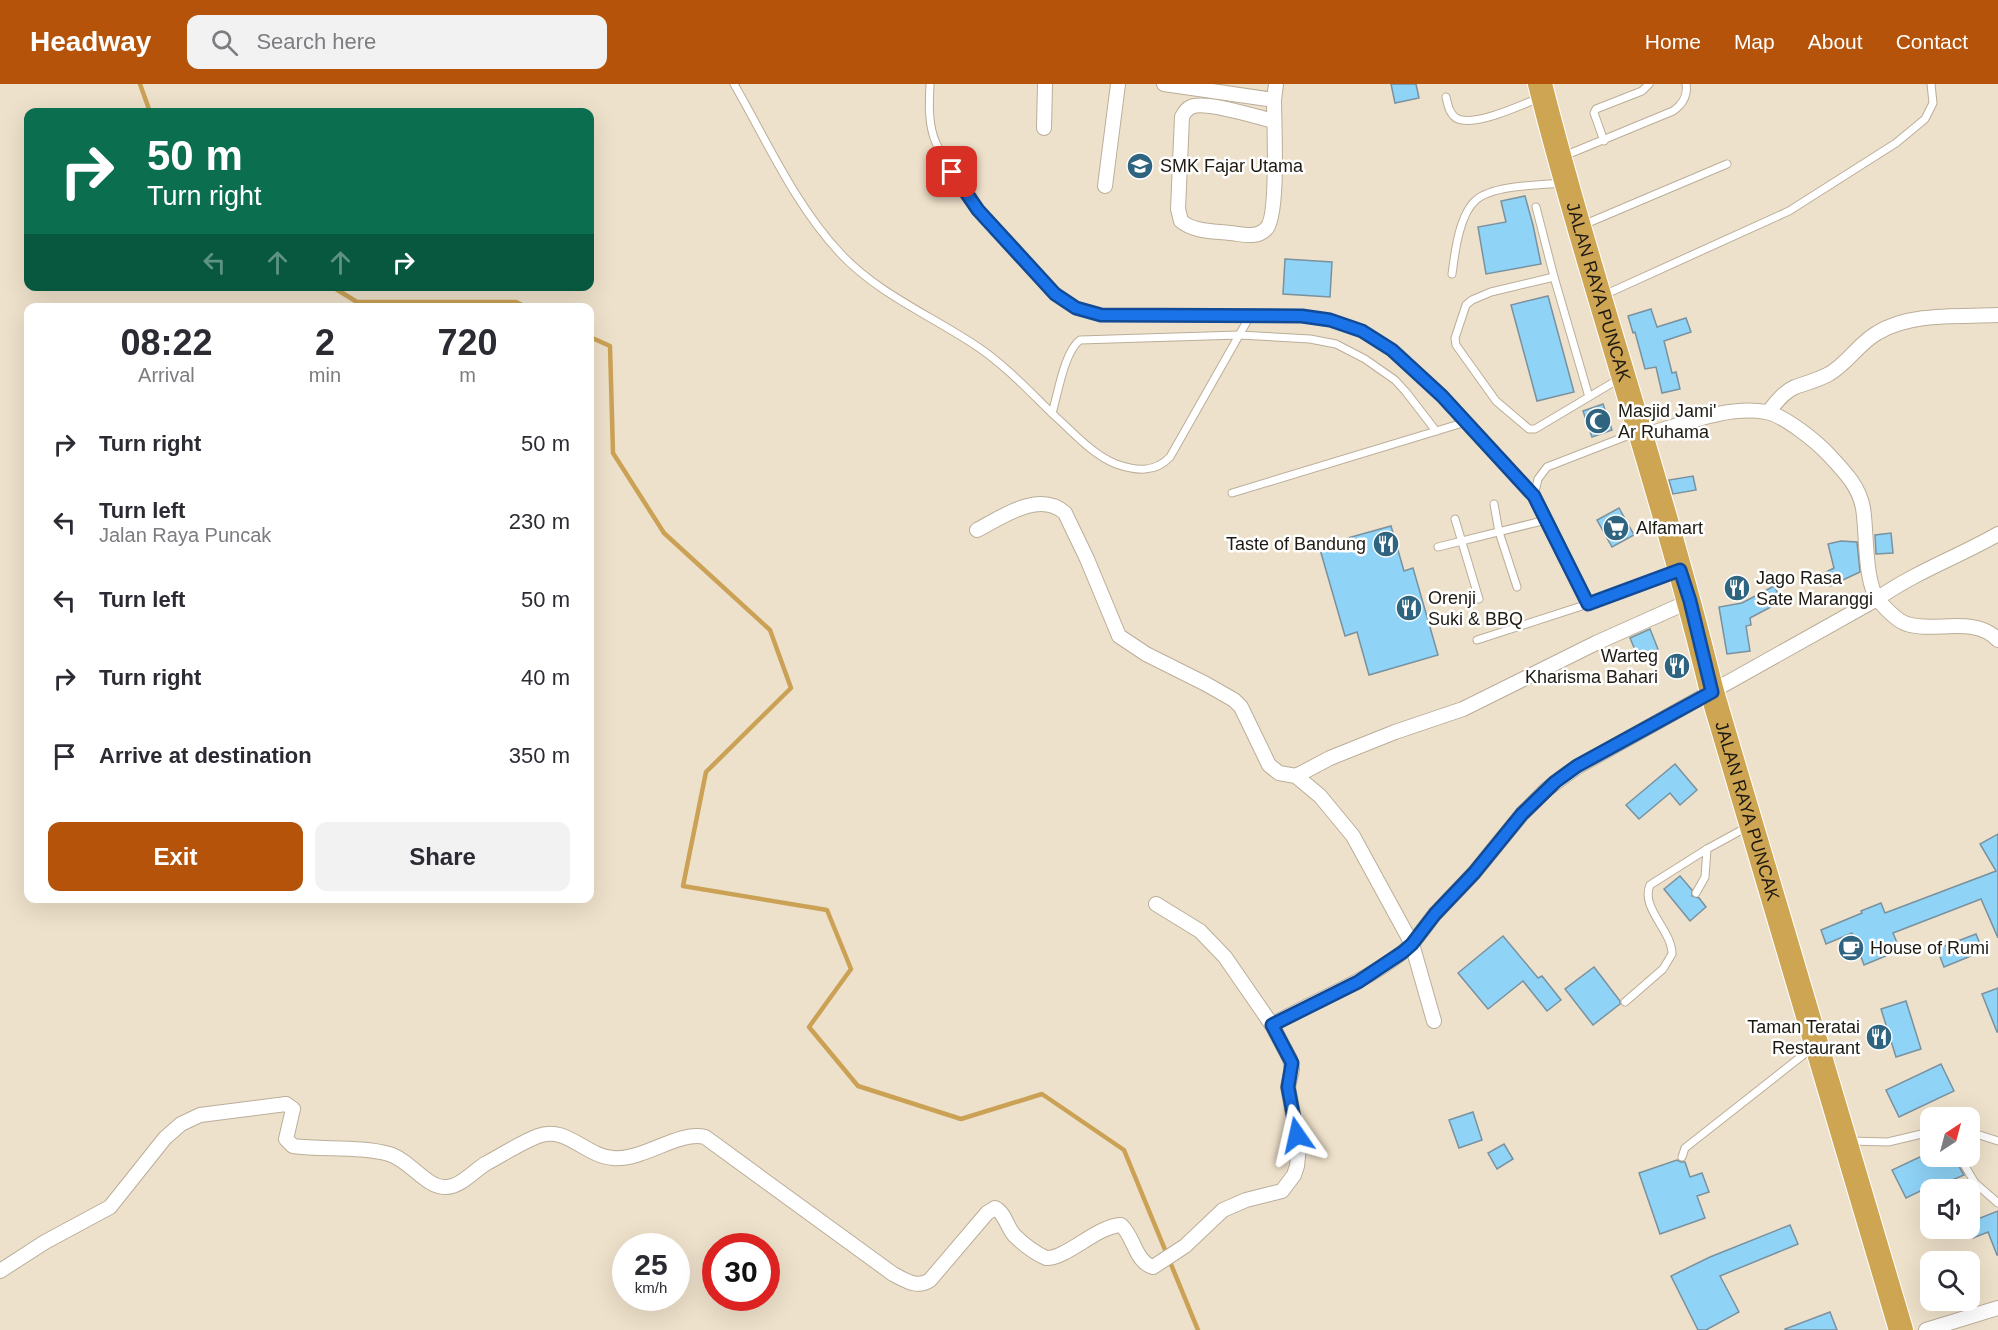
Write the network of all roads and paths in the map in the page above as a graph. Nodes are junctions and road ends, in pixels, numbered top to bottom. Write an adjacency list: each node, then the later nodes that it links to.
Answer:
1 (735, 84): 31 (lane)
2 (930, 84): 26 (lane)
3 (1045, 84): 14 (street)
4 (1118, 84): 19 (street)
5 (1164, 84): 12 (street)
6 (1276, 84): 12 (street)
7 (1649, 84): 15 (lane)
8 (1686, 84): 15 (lane)
9 (1931, 84): 24 (lane)
10 (1541, 91): 11 (lane); 16 (highway, JALAN RAYA PUNCAK)
11 (1446, 97)
12 (1275, 100): 13 (street)
13 (1274, 121): 13 (street)
14 (1044, 128)
15 (1604, 141): 16 (lane)
16 (1558, 159): 18 (highway, JALAN RAYA PUNCAK)
17 (1727, 164): 21 (lane)
18 (1566, 183): 21 (highway, JALAN RAYA PUNCAK); 22 (lane)
19 (1105, 186)
20 (1536, 207): 23 (lane)
21 (1578, 227): 24 (highway, JALAN RAYA PUNCAK)
22 (1452, 274)
23 (1554, 277): 29 (lane); 29 (lane)
24 (1598, 298): 28 (highway, JALAN RAYA PUNCAK)
25 (1998, 315): 30 (street)
26 (1250, 316): 27 (lane); 32 (lane)
27 (1239, 335): 31 (lane); 31 (lane); 33 (lane)
28 (1623, 376): 29 (lane); 34 (highway, JALAN RAYA PUNCAK)
29 (1589, 397)
30 (1768, 412): 34 (street); 48 (street)
31 (1052, 413)
32 (1466, 422): 33 (lane); 36 (lane)
33 (1436, 431): 35 (lane)
34 (1642, 433): 36 (lane); 45 (highway, JALAN RAYA PUNCAK)
35 (1232, 493)
36 (1534, 496): 39 (lane)
37 (1494, 504): 41 (lane)
38 (1455, 519): 43 (lane)
39 (1546, 520): 41 (lane); 50 (lane)
40 (977, 530): 54 (street)
41 (1499, 532): 43 (lane); 46 (lane)
42 (1998, 534): 48 (street)
43 (1461, 542): 44 (lane); 47 (lane)
44 (1438, 547)
45 (1680, 570): 49 (highway, JALAN RAYA PUNCAK); 50 (lane)
46 (1517, 587)
47 (1479, 599)
48 (1877, 599): 52 (street); 53 (street)
49 (1690, 601): 53 (highway, JALAN RAYA PUNCAK); 54 (street)
50 (1588, 604): 51 (lane)
51 (1478, 640)
52 (1998, 640)
53 (1712, 692): 55 (highway, JALAN RAYA PUNCAK); 59 (street)
54 (1296, 776): 59 (street)
55 (1751, 825): 56 (lane); 63 (highway, JALAN RAYA PUNCAK)
56 (1707, 849): 57 (lane); 60 (lane)
57 (1696, 893)
58 (1156, 904): 62 (street)
59 (1412, 944): 61 (street); 62 (street)
60 (1625, 1002)
61 (1434, 1021)
62 (1272, 1025): 71 (street)
63 (1816, 1045): 66 (highway, JALAN RAYA PUNCAK); 68 (lane)
64 (1920, 1134): 66 (lane)
65 (1980, 1135): 67 (lane)
66 (1844, 1141): 73 (highway, JALAN RAYA PUNCAK)
67 (1998, 1141)
68 (1682, 1157)
69 (1966, 1167): 70 (lane)
70 (1998, 1203)
71 (0, 1271)
72 (1998, 1308): 74 (street)
73 (1901, 1330)
74 (1926, 1330)

